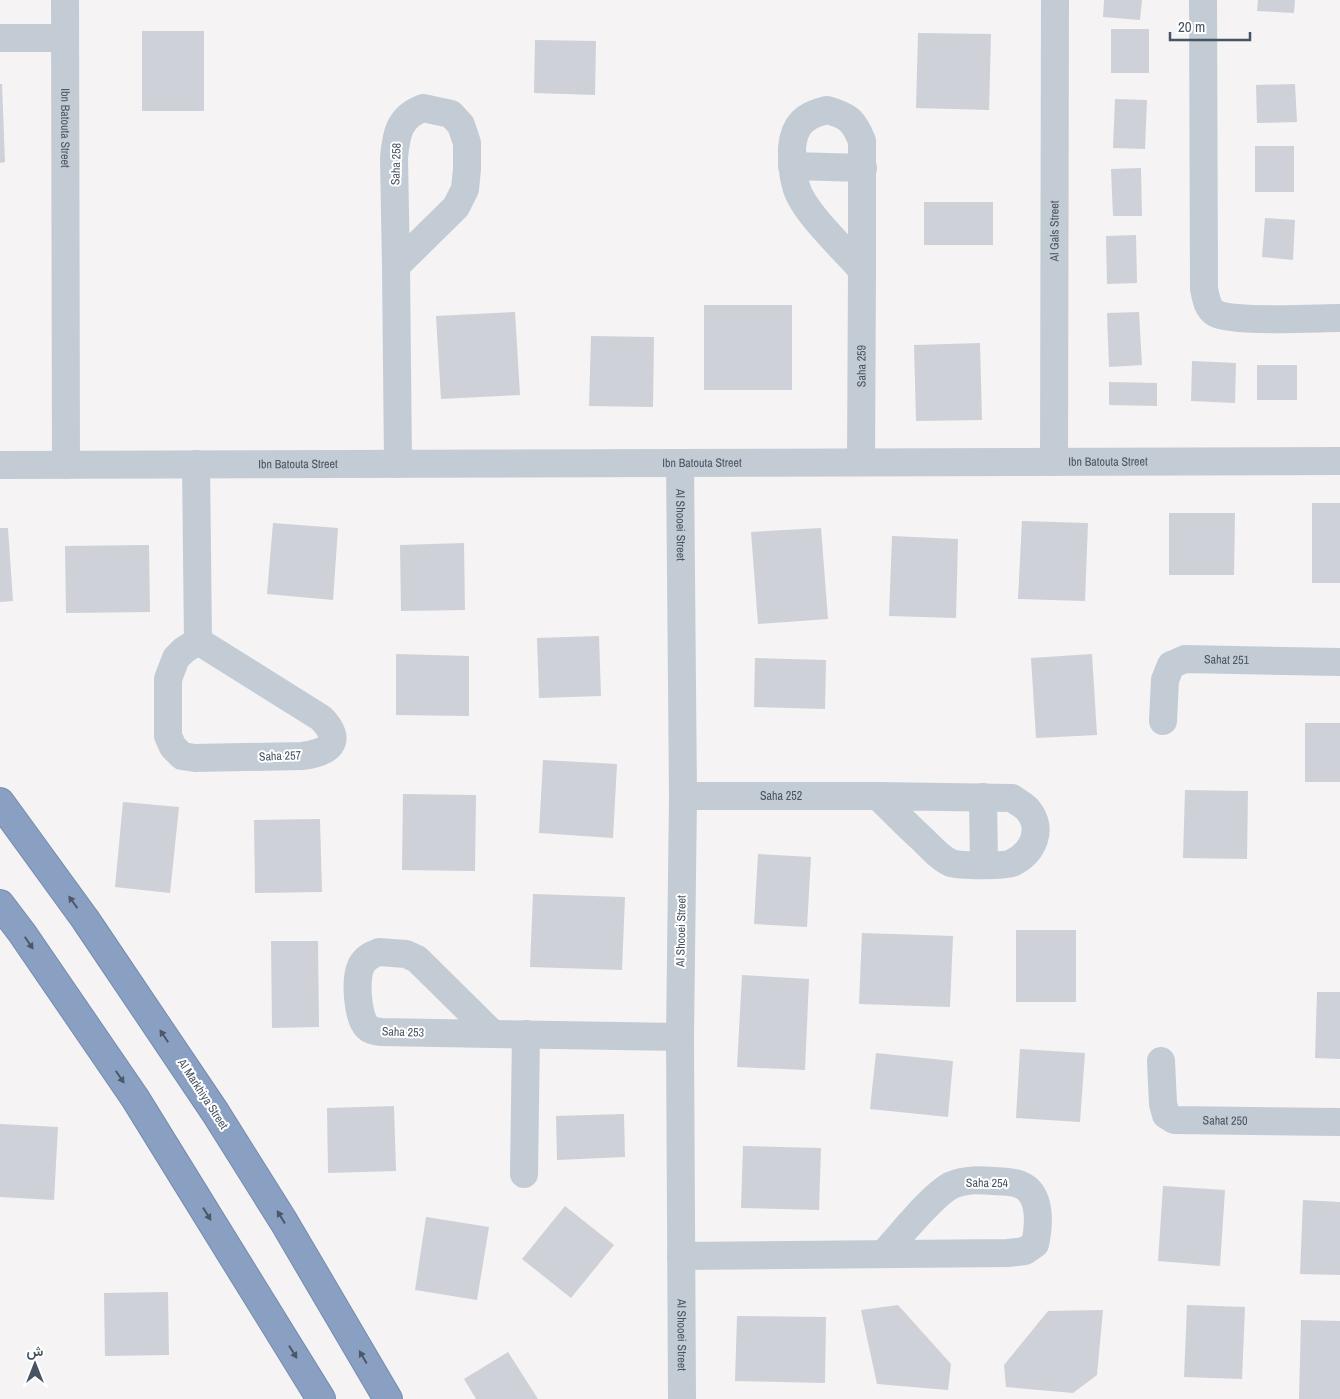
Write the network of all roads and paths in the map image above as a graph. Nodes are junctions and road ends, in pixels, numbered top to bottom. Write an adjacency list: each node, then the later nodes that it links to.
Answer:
1 (65, 0): 5 (street, Ibn Batouta Street)
2 (1055, 0): 13 (street, Al Gals Street)
3 (1203, 0): 10 (street)
4 (0, 38): 5 (street)
5 (65, 38): 18 (street, Ibn Batouta Street)
6 (792, 166): 7 (street); 7 (street, Saha 259); 9 (street, Saha 259)
7 (863, 168): 9 (street, Saha 259)
8 (396, 266): 8 (street, Saha 258); 16 (street, Saha 258)
9 (862, 270): 12 (street, Saha 259)
10 (1340, 318)
11 (1340, 461): 13 (street, Ibn Batouta Street)
12 (861, 462): 13 (street, Ibn Batouta Street); 14 (street, Ibn Batouta Street)
13 (1054, 462)
14 (680, 463): 16 (street, Ibn Batouta Street); 22 (street, Al Shooei Street)
15 (196, 464): 16 (street, Ibn Batouta Street); 18 (street, Ibn Batouta Street); 19 (street)
16 (398, 464)
17 (0, 465): 18 (street, Ibn Batouta Street)
18 (66, 465)
19 (198, 642): 19 (street, Saha 257)
20 (1340, 662): 21 (street, Sahat 251)
21 (1163, 721)
22 (682, 796): 23 (street, Saha 252); 30 (street, Al Shooei Street)
23 (878, 796): 24 (street, Saha 252); 26 (street, Saha 252)
24 (983, 797): 26 (street); 26 (street, Saha 252)
25 (0, 802): 37 (highway, Al Markhiya Street, one-way to 25)
26 (984, 864)
27 (0, 904): 36 (highway, one-way to 36)
28 (493, 1034): 28 (street, Saha 253); 29 (street, Saha 253)
29 (526, 1034): 30 (street, Saha 253); 33 (street)
30 (680, 1037): 35 (street, Al Shooei Street)
31 (1161, 1061): 32 (street, Sahat 250)
32 (1340, 1122)
33 (524, 1174)
34 (884, 1253): 34 (street, Saha 254); 35 (street, Saha 254)
35 (681, 1256): 38 (street, Al Shooei Street)
36 (321, 1399)
37 (388, 1399)
38 (682, 1399)

